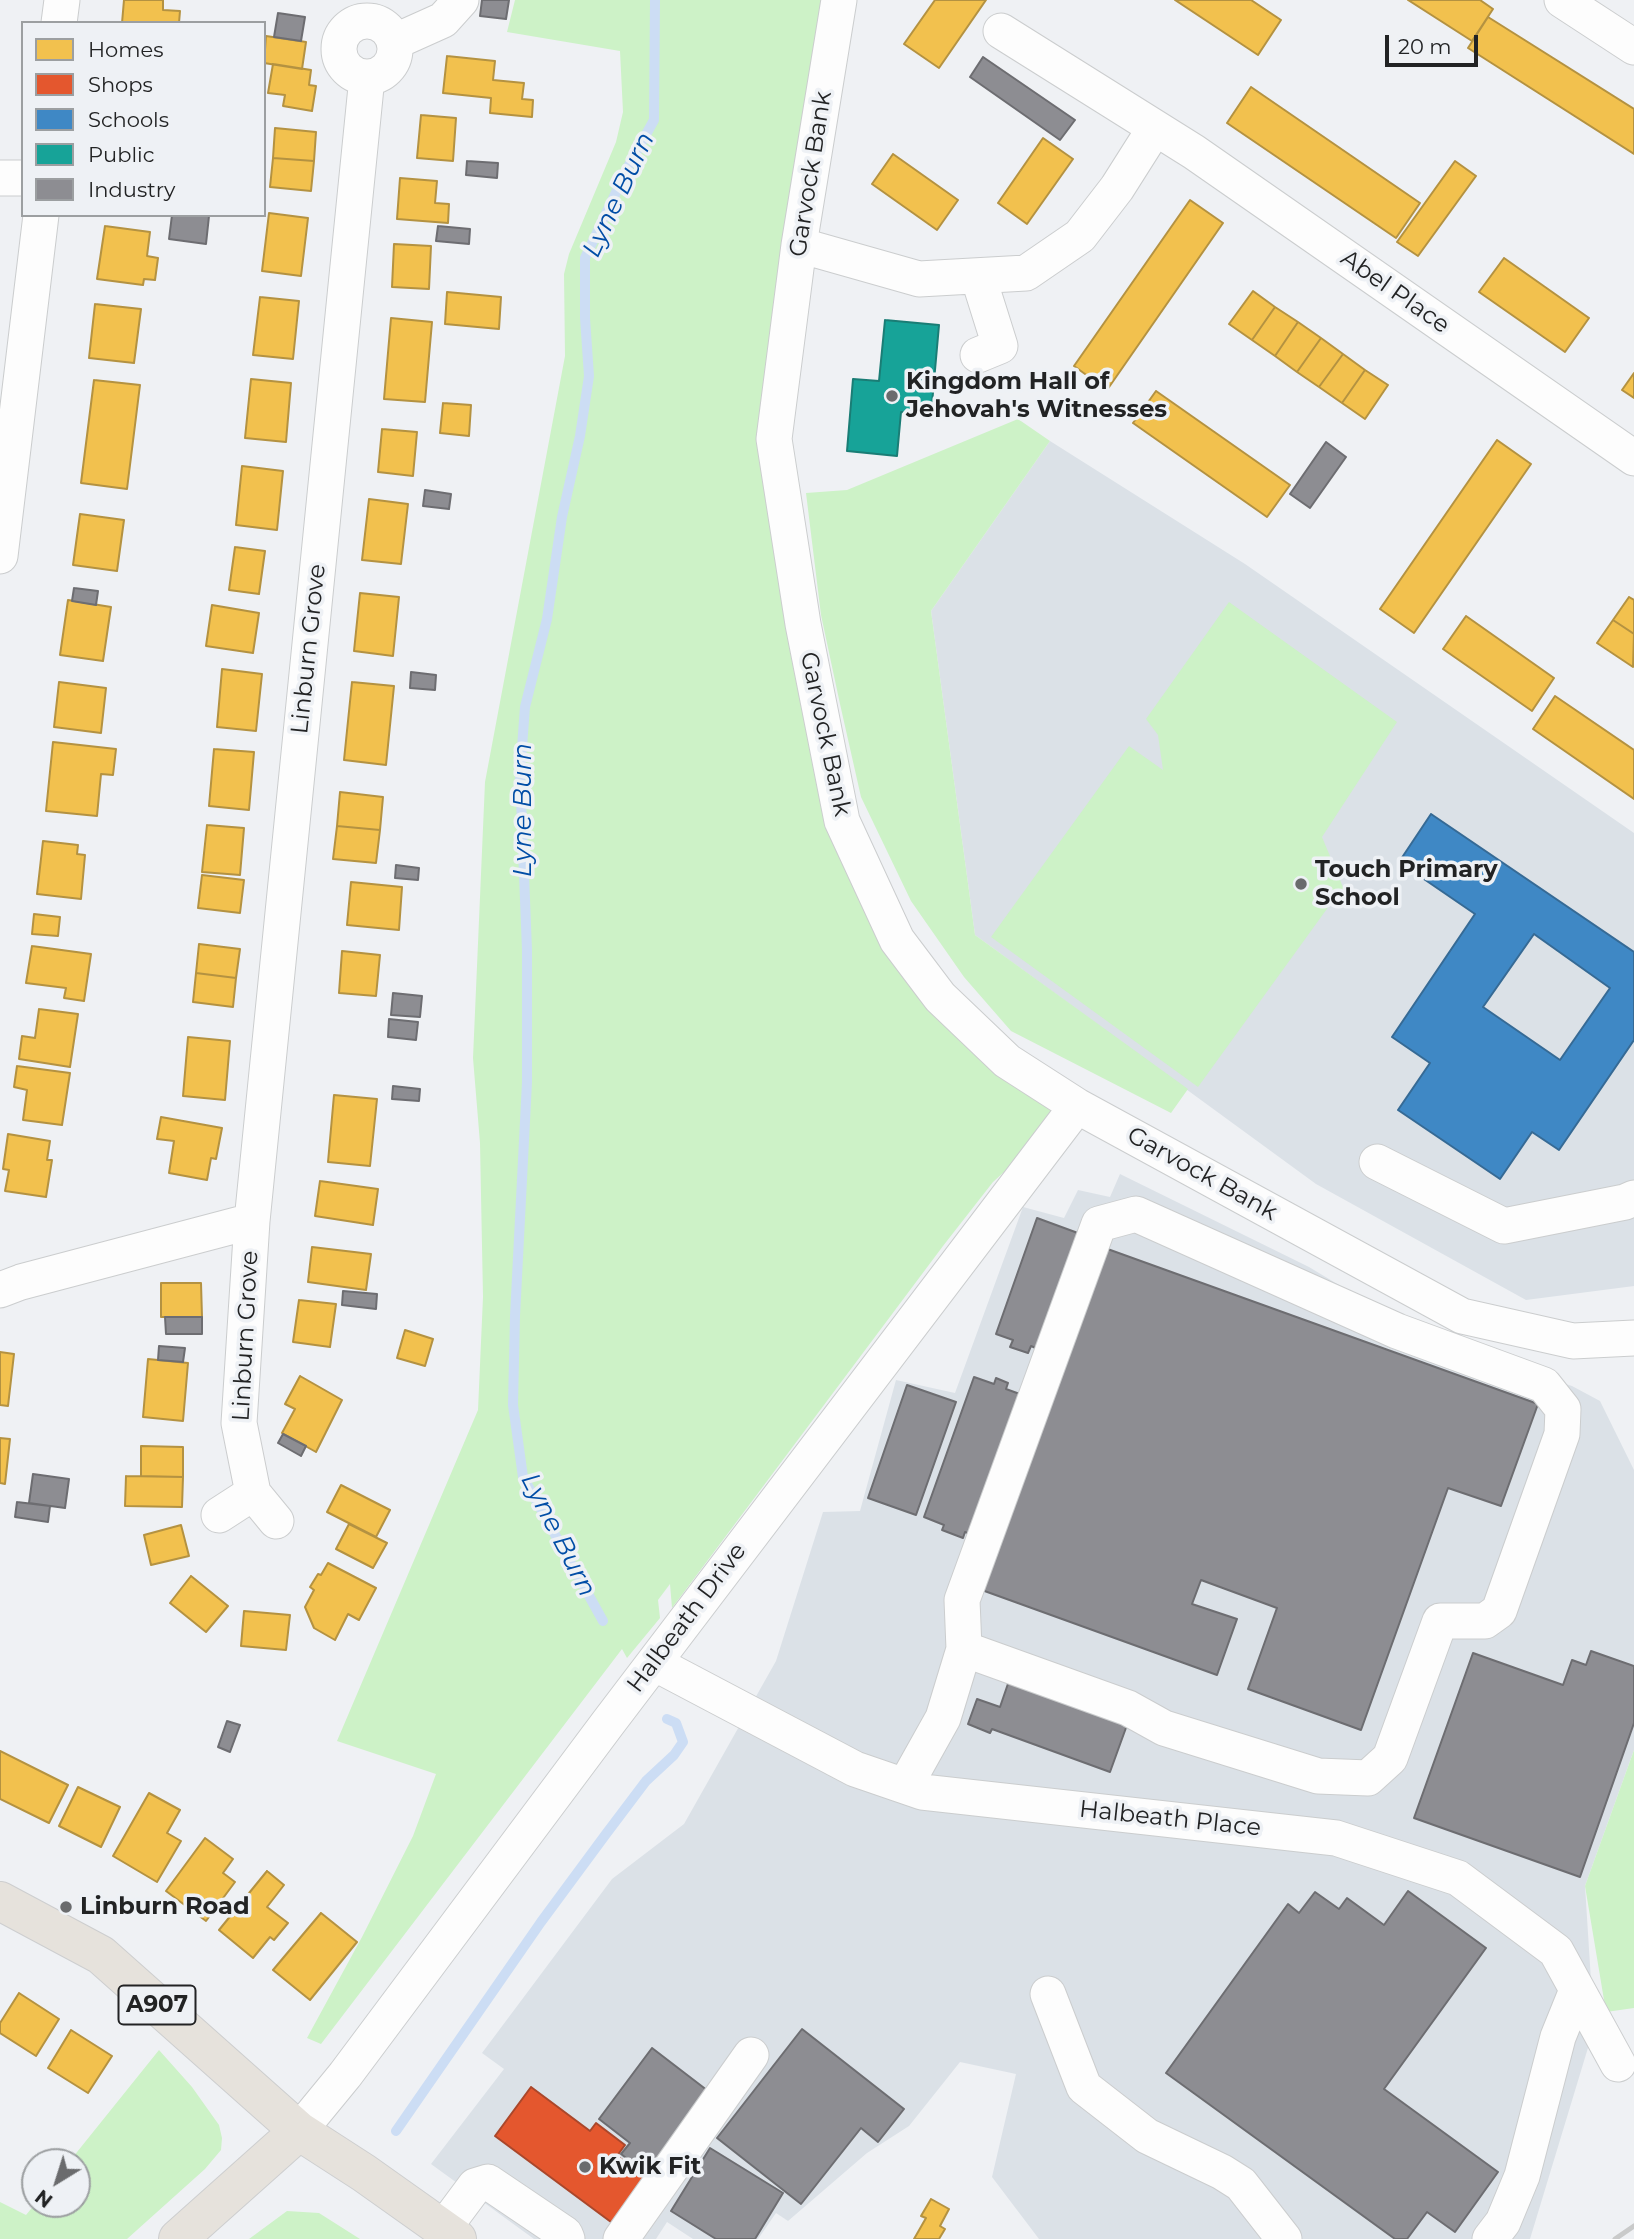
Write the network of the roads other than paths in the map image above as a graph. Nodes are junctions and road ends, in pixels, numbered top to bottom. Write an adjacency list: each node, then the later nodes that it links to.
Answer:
1 (62, 0): 5 (street)
2 (461, 0): 7 (street)
3 (839, 0): 14 (street, Garvock Bank)
4 (1562, 0): 8 (street)
5 (59, 21)
6 (1001, 32): 10 (street, Abel Place)
7 (394, 42): 9 (street); 9 (street)
8 (1634, 47)
9 (367, 77): 22 (street, Linburn Grove)
10 (1156, 128): 15 (street); 17 (street, Abel Place)
11 (0, 178): 12 (street)
12 (21, 178)
13 (41, 217): 18 (street)
14 (799, 245): 15 (street); 19 (street, Garvock Bank)
15 (978, 276): 16 (street)
16 (978, 355)
17 (1634, 458)
18 (0, 556)
19 (1076, 1106): 24 (street, Garvock Bank); 29 (street, Halbeath Drive)
20 (1377, 1162): 21 (street)
21 (1634, 1198)
22 (252, 1221): 23 (street, Linburn Grove); 25 (street, Linburn Grove)
23 (0, 1290)
24 (1634, 1338)
25 (253, 1493): 26 (street); 27 (street, Linburn Grove)
26 (219, 1515)
27 (276, 1521)
28 (964, 1649): 28 (street); 30 (street)
29 (654, 1663): 30 (street, Halbeath Place); 36 (street, Halbeath Drive)
30 (905, 1786): 32 (street, Halbeath Place)
31 (0, 1901): 36 (main road, A907)
32 (1577, 1990): 35 (street, Halbeath Place); 42 (street)
33 (1048, 1994): 41 (street)
34 (751, 2055): 40 (street)
35 (1618, 2064)
36 (299, 2131): 37 (main road, A907); 38 (main road)
37 (450, 2234): 39 (street)
38 (178, 2239)
39 (567, 2239)
40 (621, 2239)
41 (1284, 2239)
42 (1490, 2239)

